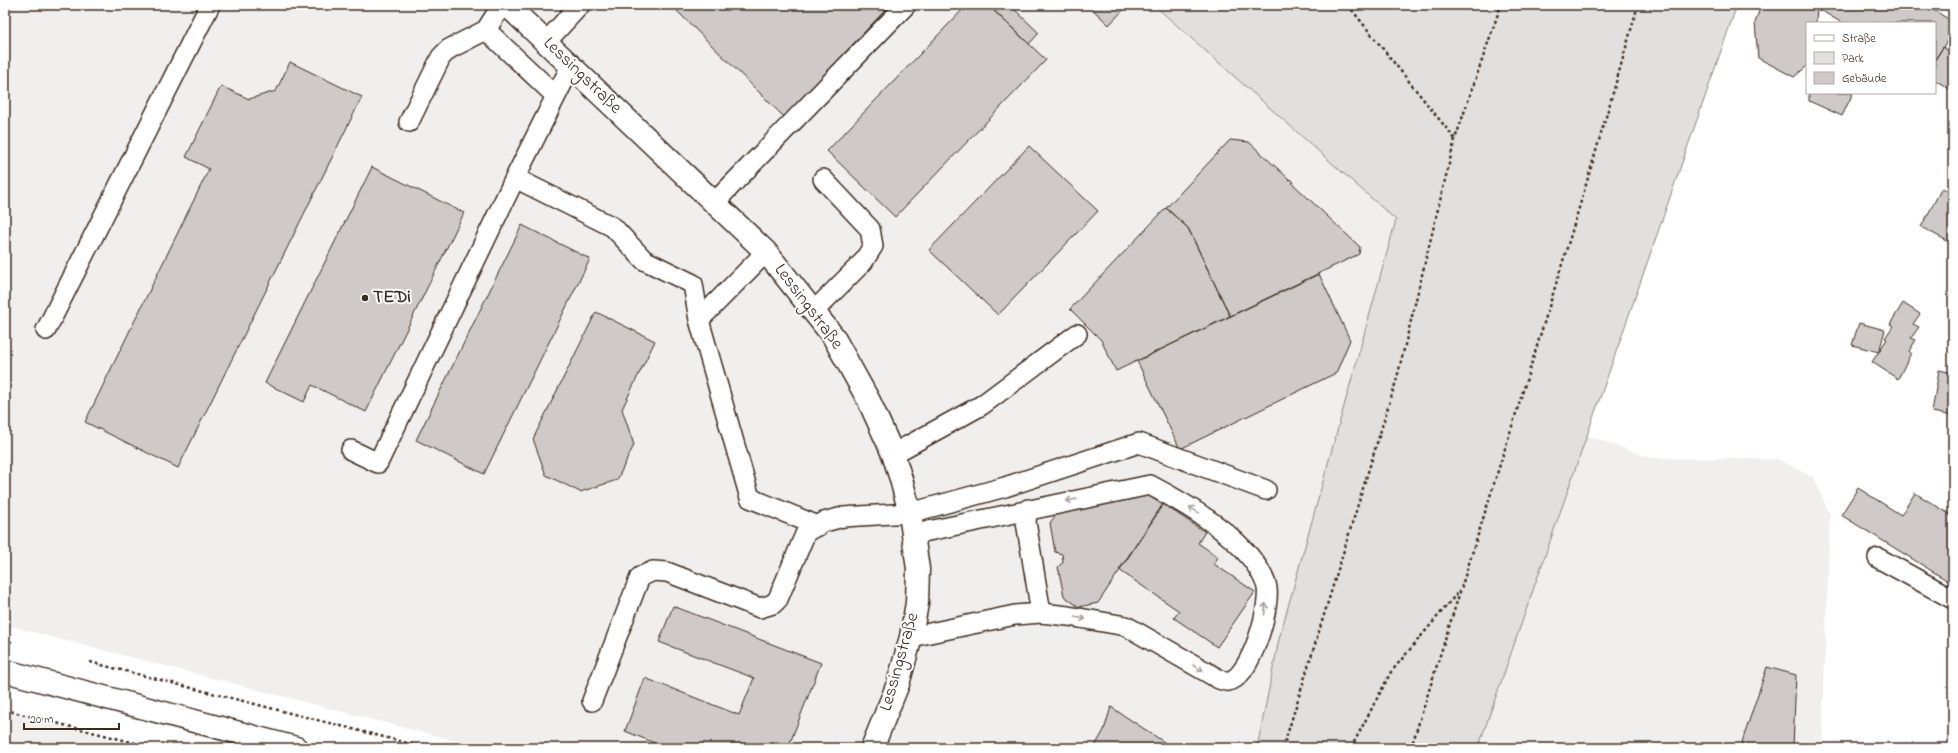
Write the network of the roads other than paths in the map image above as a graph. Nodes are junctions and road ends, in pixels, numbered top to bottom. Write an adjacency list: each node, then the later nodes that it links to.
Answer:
1 (210, 5): 17 (lane)
2 (502, 5): 6 (lane)
3 (507, 5): 7 (street, Lessingstraße)
4 (580, 5): 7 (lane)
5 (906, 5): 13 (lane)
6 (486, 30): 9 (lane); 10 (lane)
7 (546, 42): 8 (street, Lessingstraße)
8 (571, 66): 9 (lane); 13 (street, Lessingstraße)
9 (556, 96): 11 (lane)
10 (410, 122)
11 (514, 178): 16 (lane); 19 (lane)
12 (823, 179): 15 (lane)
13 (715, 202): 14 (street, Lessingstraße)
14 (766, 252): 15 (street, Lessingstraße); 16 (lane)
15 (813, 312): 20 (street, Lessingstraße)
16 (699, 320): 24 (lane)
17 (46, 330)
18 (1077, 334): 20 (lane)
19 (351, 450)
20 (893, 454): 23 (street, Lessingstraße)
21 (1266, 490): 23 (lane)
22 (1028, 509): 23 (lane); 27 (lane); 27 (lane, one-way to 22)
23 (912, 523): 24 (lane); 28 (street, Lessingstraße)
24 (818, 526): 30 (lane)
25 (1878, 558): 26 (lane)
26 (1953, 599)
27 (1042, 613): 28 (lane)
28 (911, 637): 32 (street, Lessingstraße)
29 (5, 670): 31 (street)
30 (592, 701)
31 (296, 748)
32 (872, 748)

